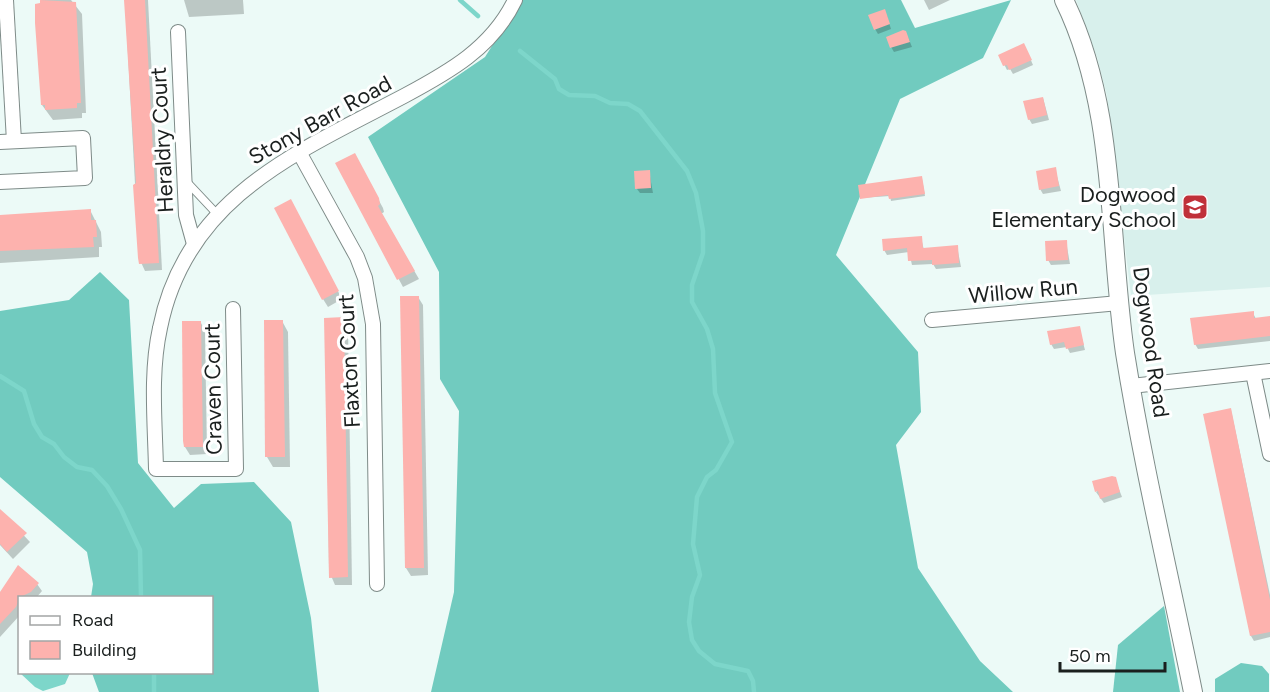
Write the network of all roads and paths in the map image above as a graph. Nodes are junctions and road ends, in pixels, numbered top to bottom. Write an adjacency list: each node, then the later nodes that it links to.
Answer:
1 (6, 0): 5 (street)
2 (515, 0): 6 (street, Stony Barr Road)
3 (1064, 0): 11 (street, Dogwood Road)
4 (178, 32): 7 (street, Heraldry Court)
5 (7, 142): 8 (street)
6 (299, 152): 9 (street, Stony Barr Road); 19 (street, Flaxton Court)
7 (184, 179): 9 (lane); 10 (street, Heraldry Court)
8 (0, 182)
9 (217, 214): 10 (street, Stony Barr Road)
10 (194, 244): 18 (street, Stony Barr Road)
11 (1119, 303): 13 (street, Willow Run); 16 (street, Dogwood Road)
12 (233, 309): 18 (street, Craven Court)
13 (932, 320)
14 (1270, 371): 15 (street)
15 (1253, 373): 16 (street); 17 (street)
16 (1131, 386): 20 (street, Dogwood Road)
17 (1270, 454)
18 (236, 469)
19 (377, 584)
20 (1193, 692)

